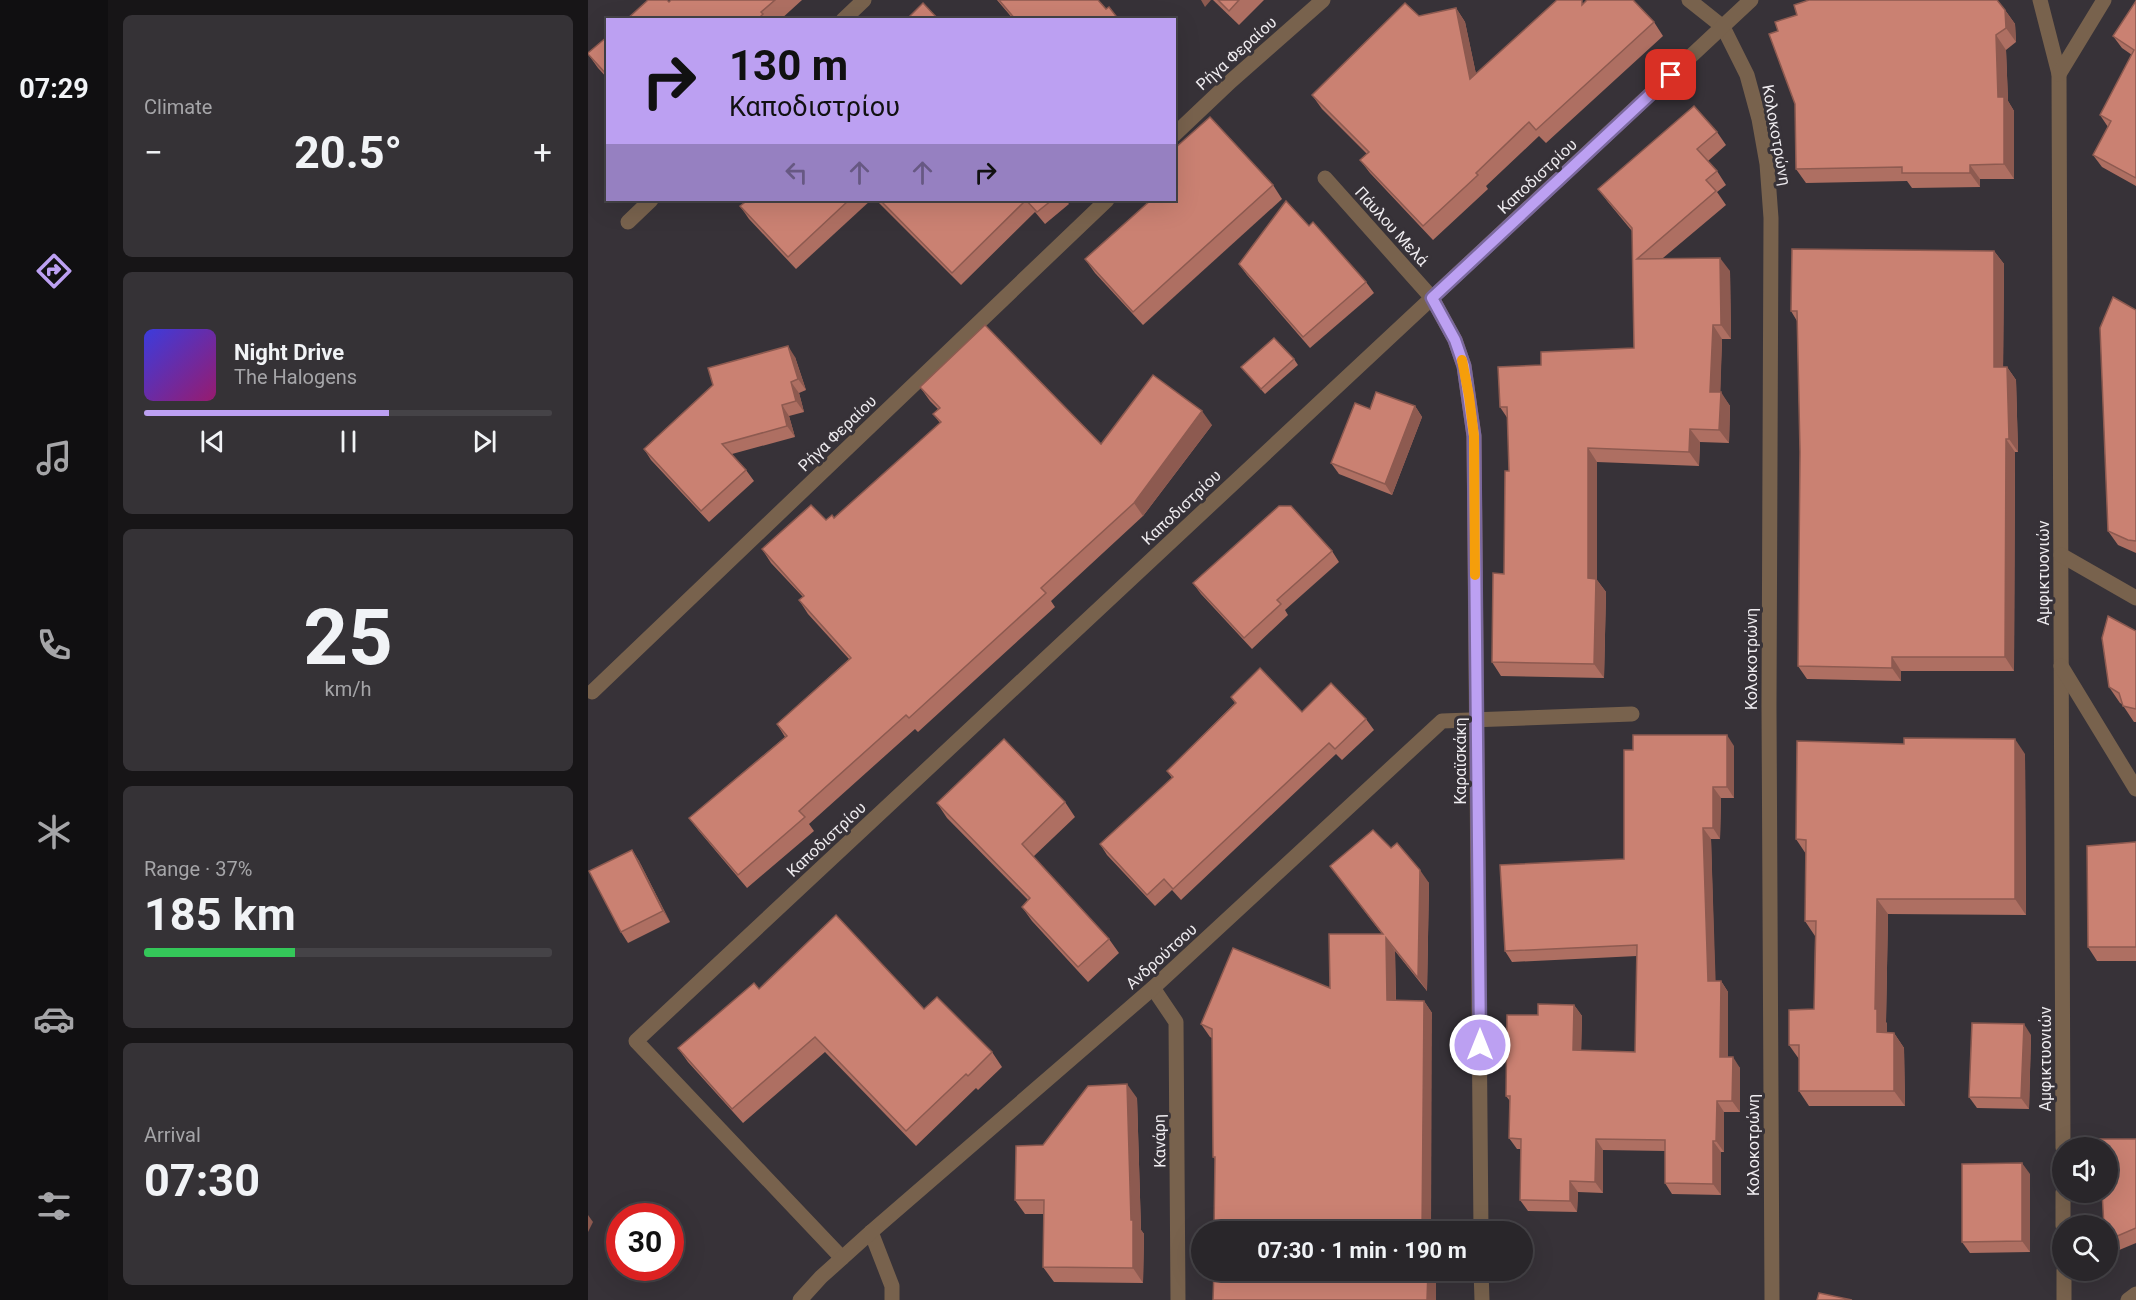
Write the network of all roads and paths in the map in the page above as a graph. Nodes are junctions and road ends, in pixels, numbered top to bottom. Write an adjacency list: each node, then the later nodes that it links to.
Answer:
1 (864, 0): 7 (street)
2 (1323, 0): 10 (street, Ρήγα Φεραίου)
3 (1689, 0): 8 (street)
4 (1751, 0): 8 (street, Καποδιστρίου)
5 (2040, 0): 9 (street, Αμφικτυονιών)
6 (2104, 0): 9 (street)
7 (845, 18)
8 (1723, 27): 15 (street, Καποδιστρίου); 35 (street, Κολοκοτρώνη)
9 (2060, 74): 16 (street, Αμφικτυονιών)
10 (1176, 133)
11 (1325, 178): 15 (street, Πάυλου Μελά)
12 (650, 201): 14 (street)
13 (1106, 201): 19 (street, Ρήγα Φεραίου)
14 (628, 222)
15 (1432, 298): 21 (street, Καραϊσκάκη); 27 (street, Καποδιστρίου)
16 (2061, 555): 17 (street); 18 (street, Αμφικτυονιών)
17 (2136, 598)
18 (2061, 666): 22 (street); 24 (street, Αμφικτυονιών)
19 (592, 692)
20 (1632, 714): 21 (street, Ανδρούτσου)
21 (1477, 719): 23 (street, Ανδρούτσου); 25 (street, Καραϊσκάκη)
22 (2136, 789)
23 (1154, 988): 26 (street, Ανδρούτσου); 33 (street, Κανάρη)
24 (2063, 1137)
25 (1481, 1221)
26 (871, 1232): 27 (street, Ανδρούτσου); 32 (street)
27 (842, 1258): 31 (street, Ανδρούτσου)
28 (1481, 1281): 34 (street)
29 (2064, 1281): 36 (street)
30 (2136, 1294): 37 (street)
31 (800, 1300)
32 (892, 1300)
33 (1178, 1300)
34 (1482, 1300)
35 (1772, 1300)
36 (2064, 1300)
37 (2128, 1300)

